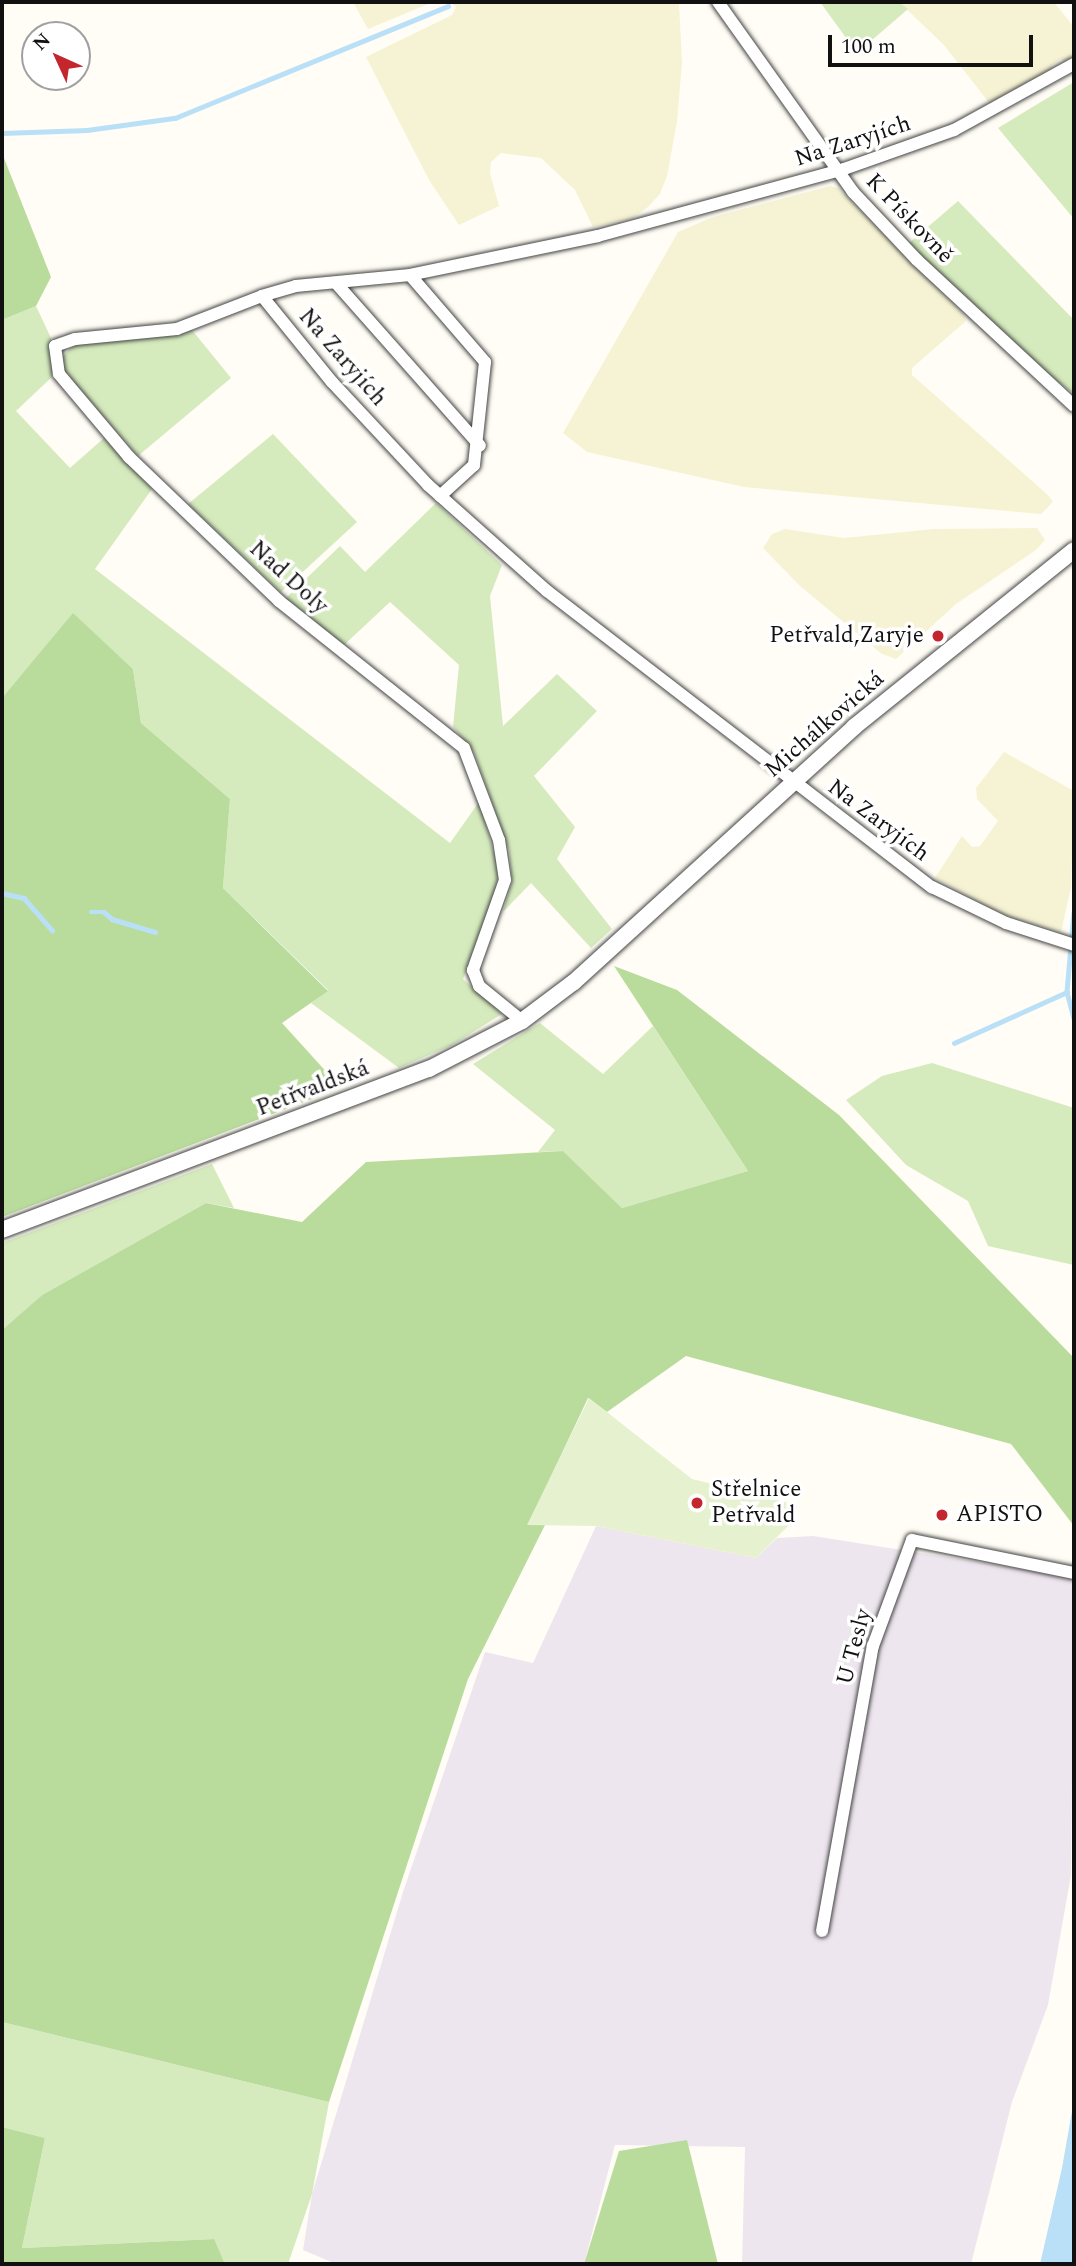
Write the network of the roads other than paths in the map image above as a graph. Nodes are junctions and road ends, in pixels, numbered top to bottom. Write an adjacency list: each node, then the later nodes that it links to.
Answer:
1 (718, 2): 3 (street, K Pískovně)
2 (1074, 64): 3 (street, Na Zaryjích)
3 (836, 171): 4 (street, Na Zaryjích); 7 (street, K Pískovně)
4 (410, 275): 5 (street, Na Zaryjích); 8 (street)
5 (337, 283): 6 (street, Na Zaryjích); 8 (street)
6 (262, 296): 9 (street, Na Zaryjích); 14 (street, Nad Doly)
7 (1074, 405)
8 (480, 446): 9 (street)
9 (440, 496): 11 (street, Na Zaryjích)
10 (1074, 550): 11 (street, Michálkovická)
11 (793, 783): 12 (street, Na Zaryjích); 13 (street, Michálkovická)
12 (1074, 945)
13 (615, 946): 14 (street, Petřvaldská)
14 (522, 1021): 15 (street, Petřvaldská)
15 (2, 1230)
16 (1074, 1573): 17 (street, U Tesly)
17 (822, 1931)

